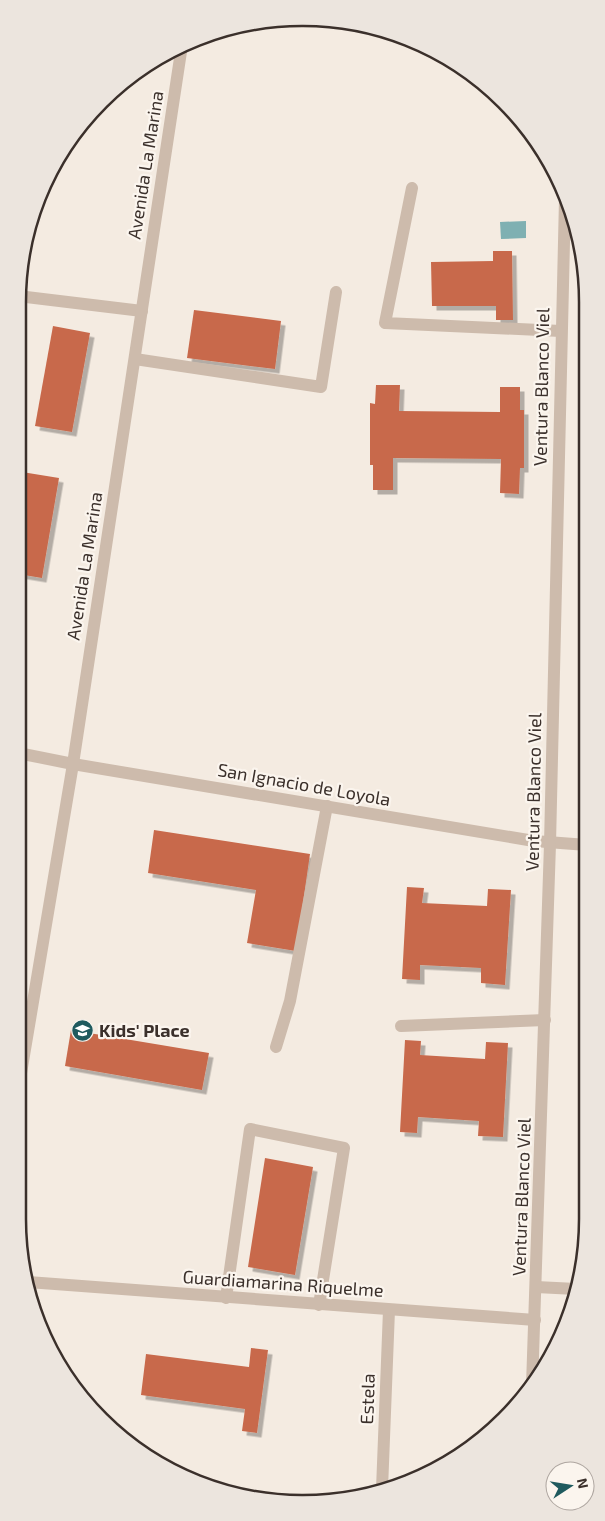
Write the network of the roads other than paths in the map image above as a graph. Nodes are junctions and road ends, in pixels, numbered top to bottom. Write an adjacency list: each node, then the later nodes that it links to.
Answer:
1 (181, 55): 6 (street, Avenida La Marina)
2 (412, 188): 7 (street)
3 (564, 216): 7 (street, Ventura Blanco Viel)
4 (336, 292): 8 (street)
5 (26, 297): 6 (street)
6 (142, 311): 8 (street, Avenida La Marina)
7 (561, 330): 12 (street, Ventura Blanco Viel)
8 (134, 359): 10 (street, Avenida La Marina)
9 (26, 755): 10 (street, San Ignacio de Loyola)
10 (72, 764): 11 (street, San Ignacio de Loyola); 16 (street, Avenida La Marina)
11 (327, 806): 12 (street, San Ignacio de Loyola); 17 (street)
12 (550, 844): 13 (street, San Ignacio de Loyola); 14 (street, Ventura Blanco Viel)
13 (579, 845)
14 (545, 1020): 15 (street); 19 (street, Ventura Blanco Viel)
15 (401, 1026)
16 (26, 1036)
17 (276, 1047)
18 (34, 1283): 21 (street, Guardiamarina Riquelme)
19 (536, 1288): 20 (street); 24 (street, Ventura Blanco Viel)
20 (569, 1290)
21 (226, 1298): 22 (street, Guardiamarina Riquelme); 22 (street)
22 (319, 1305): 23 (street, Guardiamarina Riquelme)
23 (389, 1310): 24 (street, Guardiamarina Riquelme); 26 (street, Estela)
24 (535, 1320): 25 (street, Ventura Blanco Viel)
25 (533, 1371)
26 (382, 1483)

